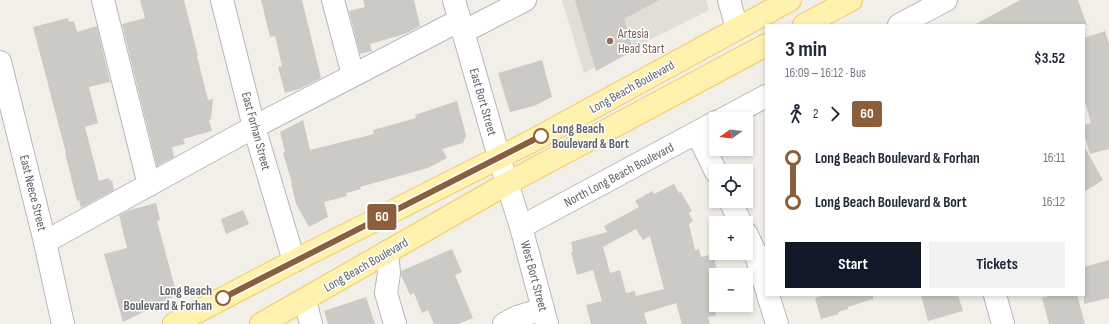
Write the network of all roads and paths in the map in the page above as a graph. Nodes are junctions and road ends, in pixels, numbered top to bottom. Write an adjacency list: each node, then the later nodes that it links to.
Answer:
1 (103, 0): 24 (street)
2 (222, 0): 18 (street, East Forhan Street)
3 (333, 0): 15 (street)
4 (524, 0): 9 (street)
5 (729, 0): 12 (street)
6 (790, 0): 12 (main road, Long Beach Boulevard)
7 (851, 0): 10 (main road)
8 (946, 0): 11 (street)
9 (459, 17): 15 (street); 21 (street, East Bort Street)
10 (806, 24)
11 (901, 24)
12 (737, 28): 21 (main road, Long Beach Boulevard)
13 (765, 46): 23 (main road, Long Beach Boulevard)
14 (0, 62): 26 (street, East Neece Street)
15 (353, 75): 18 (street)
16 (765, 97): 17 (street)
17 (735, 112)
18 (254, 126): 24 (street); 29 (street, East Forhan Street)
19 (709, 126): 20 (street, North Long Beach Boulevard)
20 (697, 133): 22 (street); 25 (street, North Long Beach Boulevard)
21 (499, 158): 23 (street, East Bort Street); 29 (main road, Long Beach Boulevard)
22 (712, 164)
23 (508, 183): 25 (street, East Bort Street); 28 (main road, Long Beach Boulevard)
24 (149, 185): 26 (street)
25 (521, 227): 34 (street, West Bort Street)
26 (45, 242): 35 (street, East Neece Street)
27 (753, 248): 30 (street)
28 (387, 252): 33 (main road, Long Beach Boulevard); 39 (street)
29 (294, 261): 36 (main road, Long Beach Boulevard)
30 (765, 285)
31 (768, 296): 41 (street)
32 (994, 296): 42 (street)
33 (305, 300): 37 (main road, Long Beach Boulevard); 38 (street)
34 (545, 316): 40 (street)
35 (63, 324)
36 (174, 324)
37 (261, 324)
38 (311, 324)
39 (395, 324)
40 (504, 324)
41 (777, 324)
42 (1003, 324)

